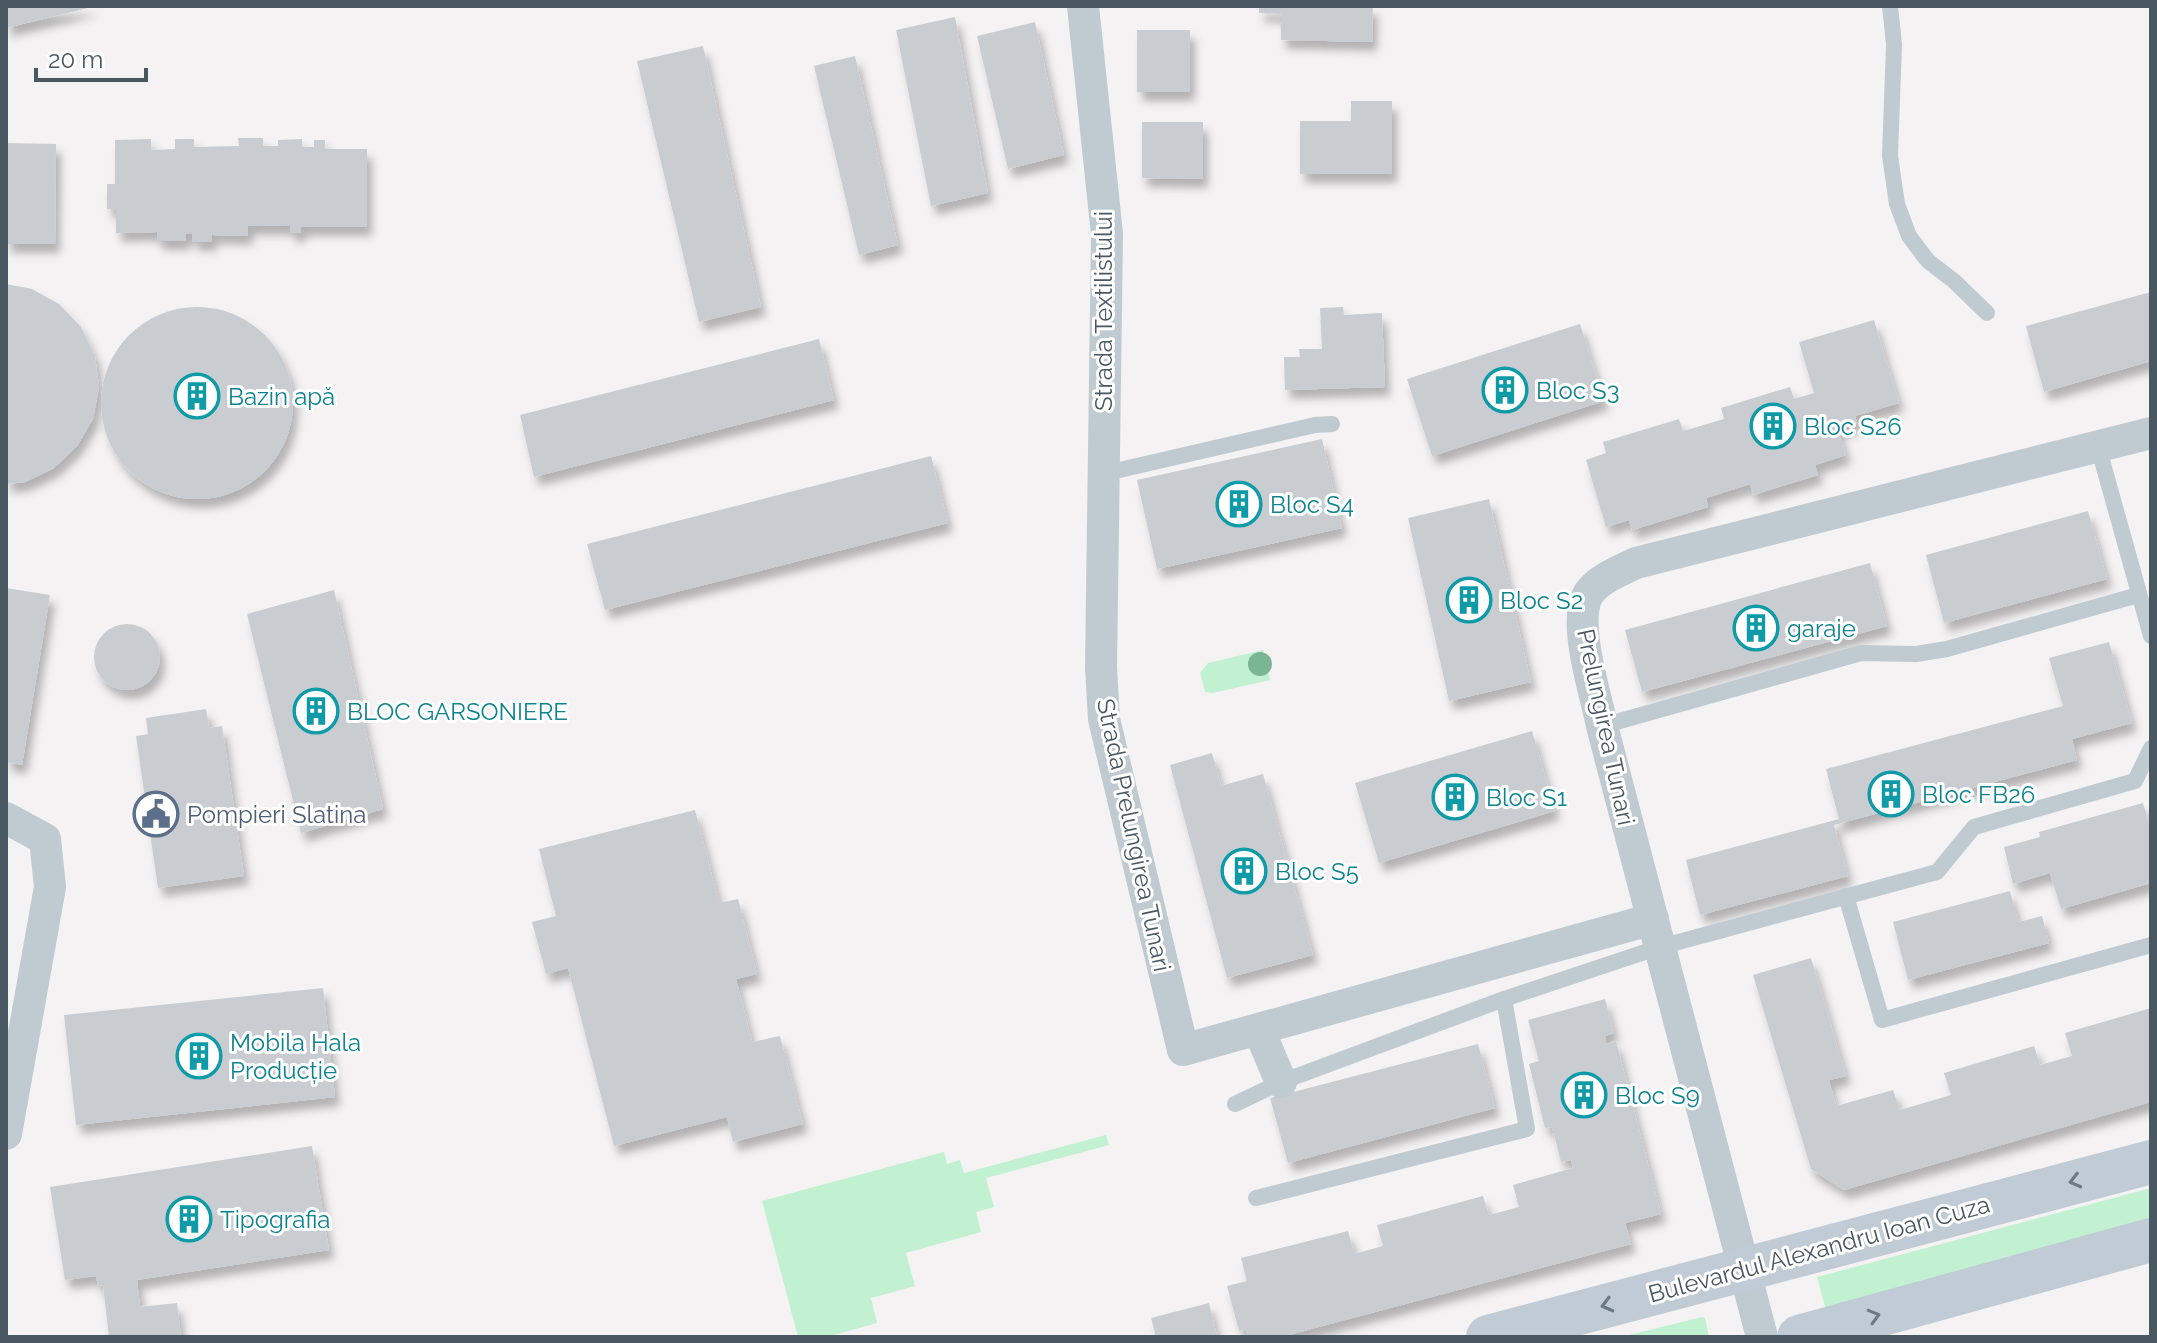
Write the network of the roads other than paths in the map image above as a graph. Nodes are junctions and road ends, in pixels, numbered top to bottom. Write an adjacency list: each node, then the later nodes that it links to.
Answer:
1 (1083, 6): 7 (street, Strada Textilistului)
2 (1890, 6): 3 (lane)
3 (1987, 313)
4 (1332, 424): 7 (lane)
5 (2151, 433): 6 (street, Prelungirea Tunari)
6 (2098, 446): 8 (lane); 10 (street, Prelungirea Tunari)
7 (1102, 474): 17 (street, Strada Prelungirea Tunari)
8 (2138, 595): 9 (lane); 10 (lane)
9 (2151, 636)
10 (1602, 726): 14 (street, Prelungirea Tunari)
11 (2151, 748): 13 (lane)
12 (6, 818): 20 (street)
13 (1846, 896): 14 (lane); 15 (lane)
14 (1656, 933): 16 (lane); 17 (street); 24 (street, Prelungirea Tunari)
15 (2151, 945)
16 (1504, 999): 18 (lane); 22 (lane)
17 (1259, 1030): 18 (street)
18 (1281, 1082): 19 (lane)
19 (1235, 1104)
20 (8, 1117)
21 (2151, 1162): 24 (main road, Bulevardul Alexandru Ioan Cuza, one-way to 24)
22 (1256, 1198)
23 (2151, 1240): 27 (main road, one-way to 23)
24 (1744, 1268): 25 (main road, Bulevardul Alexandru Ioan Cuza, one-way to 25); 26 (street, Prelungirea Tunari)
25 (1488, 1337)
26 (1762, 1337)
27 (1799, 1337)

